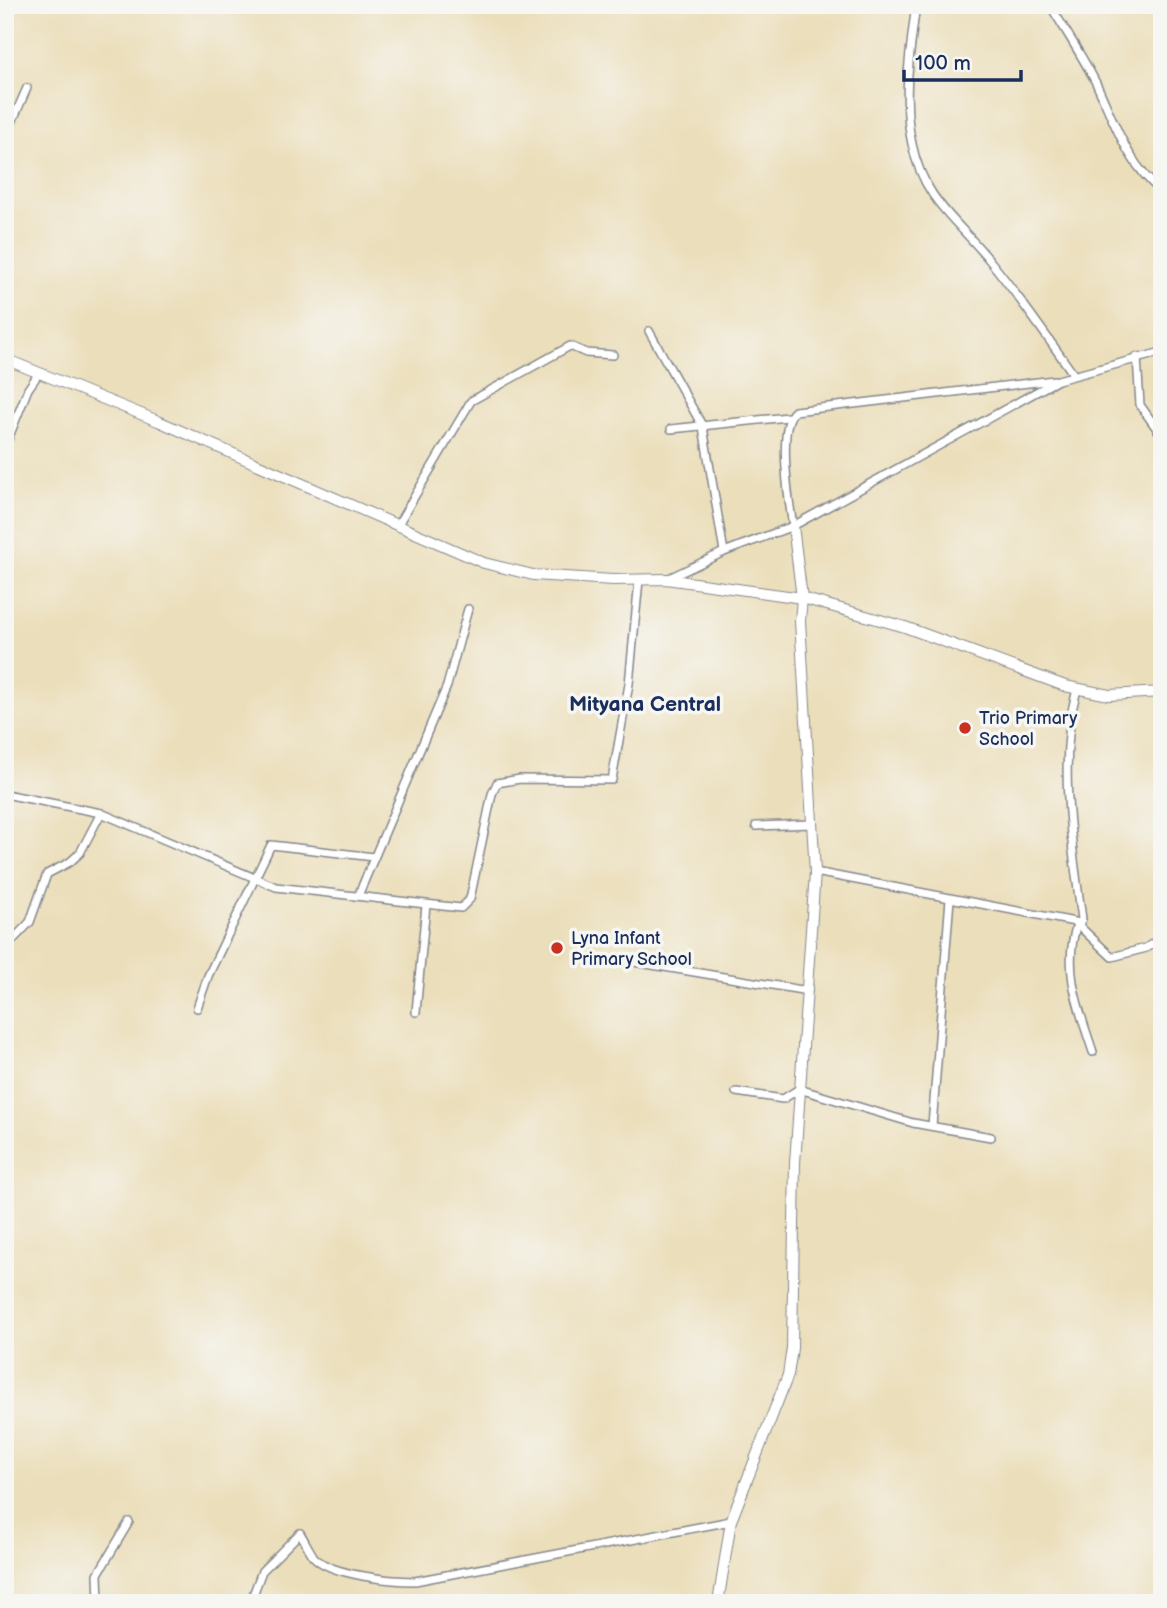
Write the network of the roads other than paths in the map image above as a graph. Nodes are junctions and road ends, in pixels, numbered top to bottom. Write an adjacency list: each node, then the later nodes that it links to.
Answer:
1 (916, 5): 12 (street)
2 (1050, 5): 5 (street)
3 (27, 88): 4 (street)
4 (5, 138)
5 (1162, 192)
6 (649, 331): 15 (street)
7 (1162, 352): 9 (street)
8 (613, 355): 19 (street)
9 (1137, 357): 12 (street); 17 (street)
10 (5, 359): 11 (main road)
11 (39, 373): 18 (street); 19 (main road)
12 (1074, 375): 13 (street)
13 (1058, 380): 14 (street); 20 (street)
14 (788, 417): 15 (street); 20 (street)
15 (703, 427): 16 (street); 21 (street)
16 (671, 429)
17 (1162, 436)
18 (5, 447)
19 (397, 526): 23 (main road)
20 (793, 526): 21 (street); 24 (main road)
21 (724, 552): 22 (street)
22 (666, 579): 23 (main road); 24 (main road)
23 (639, 580): 37 (street)
24 (802, 598): 26 (main road); 30 (main road)
25 (468, 609): 32 (street)
26 (1077, 689): 27 (main road); 38 (street)
27 (1162, 692)
28 (5, 794): 29 (street)
29 (101, 813): 34 (street); 40 (street)
30 (812, 824): 31 (street); 33 (main road)
31 (756, 826)
32 (374, 857): 34 (street); 35 (street)
33 (815, 872): 36 (street); 42 (main road)
34 (254, 877): 35 (street); 43 (street)
35 (358, 896): 37 (street)
36 (950, 899): 38 (street); 48 (street)
37 (426, 905): 44 (street)
38 (1077, 924): 39 (street); 45 (street)
39 (1162, 937)
40 (5, 948)
41 (634, 962): 42 (street)
42 (808, 991): 46 (main road)
43 (197, 1008)
44 (416, 1012)
45 (1093, 1052)
46 (799, 1089): 47 (street); 48 (street); 50 (main road)
47 (736, 1092)
48 (932, 1126): 49 (street)
49 (991, 1137)
50 (731, 1521): 53 (street); 54 (main road)
51 (129, 1522): 52 (street)
52 (99, 1603)
53 (250, 1603)
54 (718, 1603)

